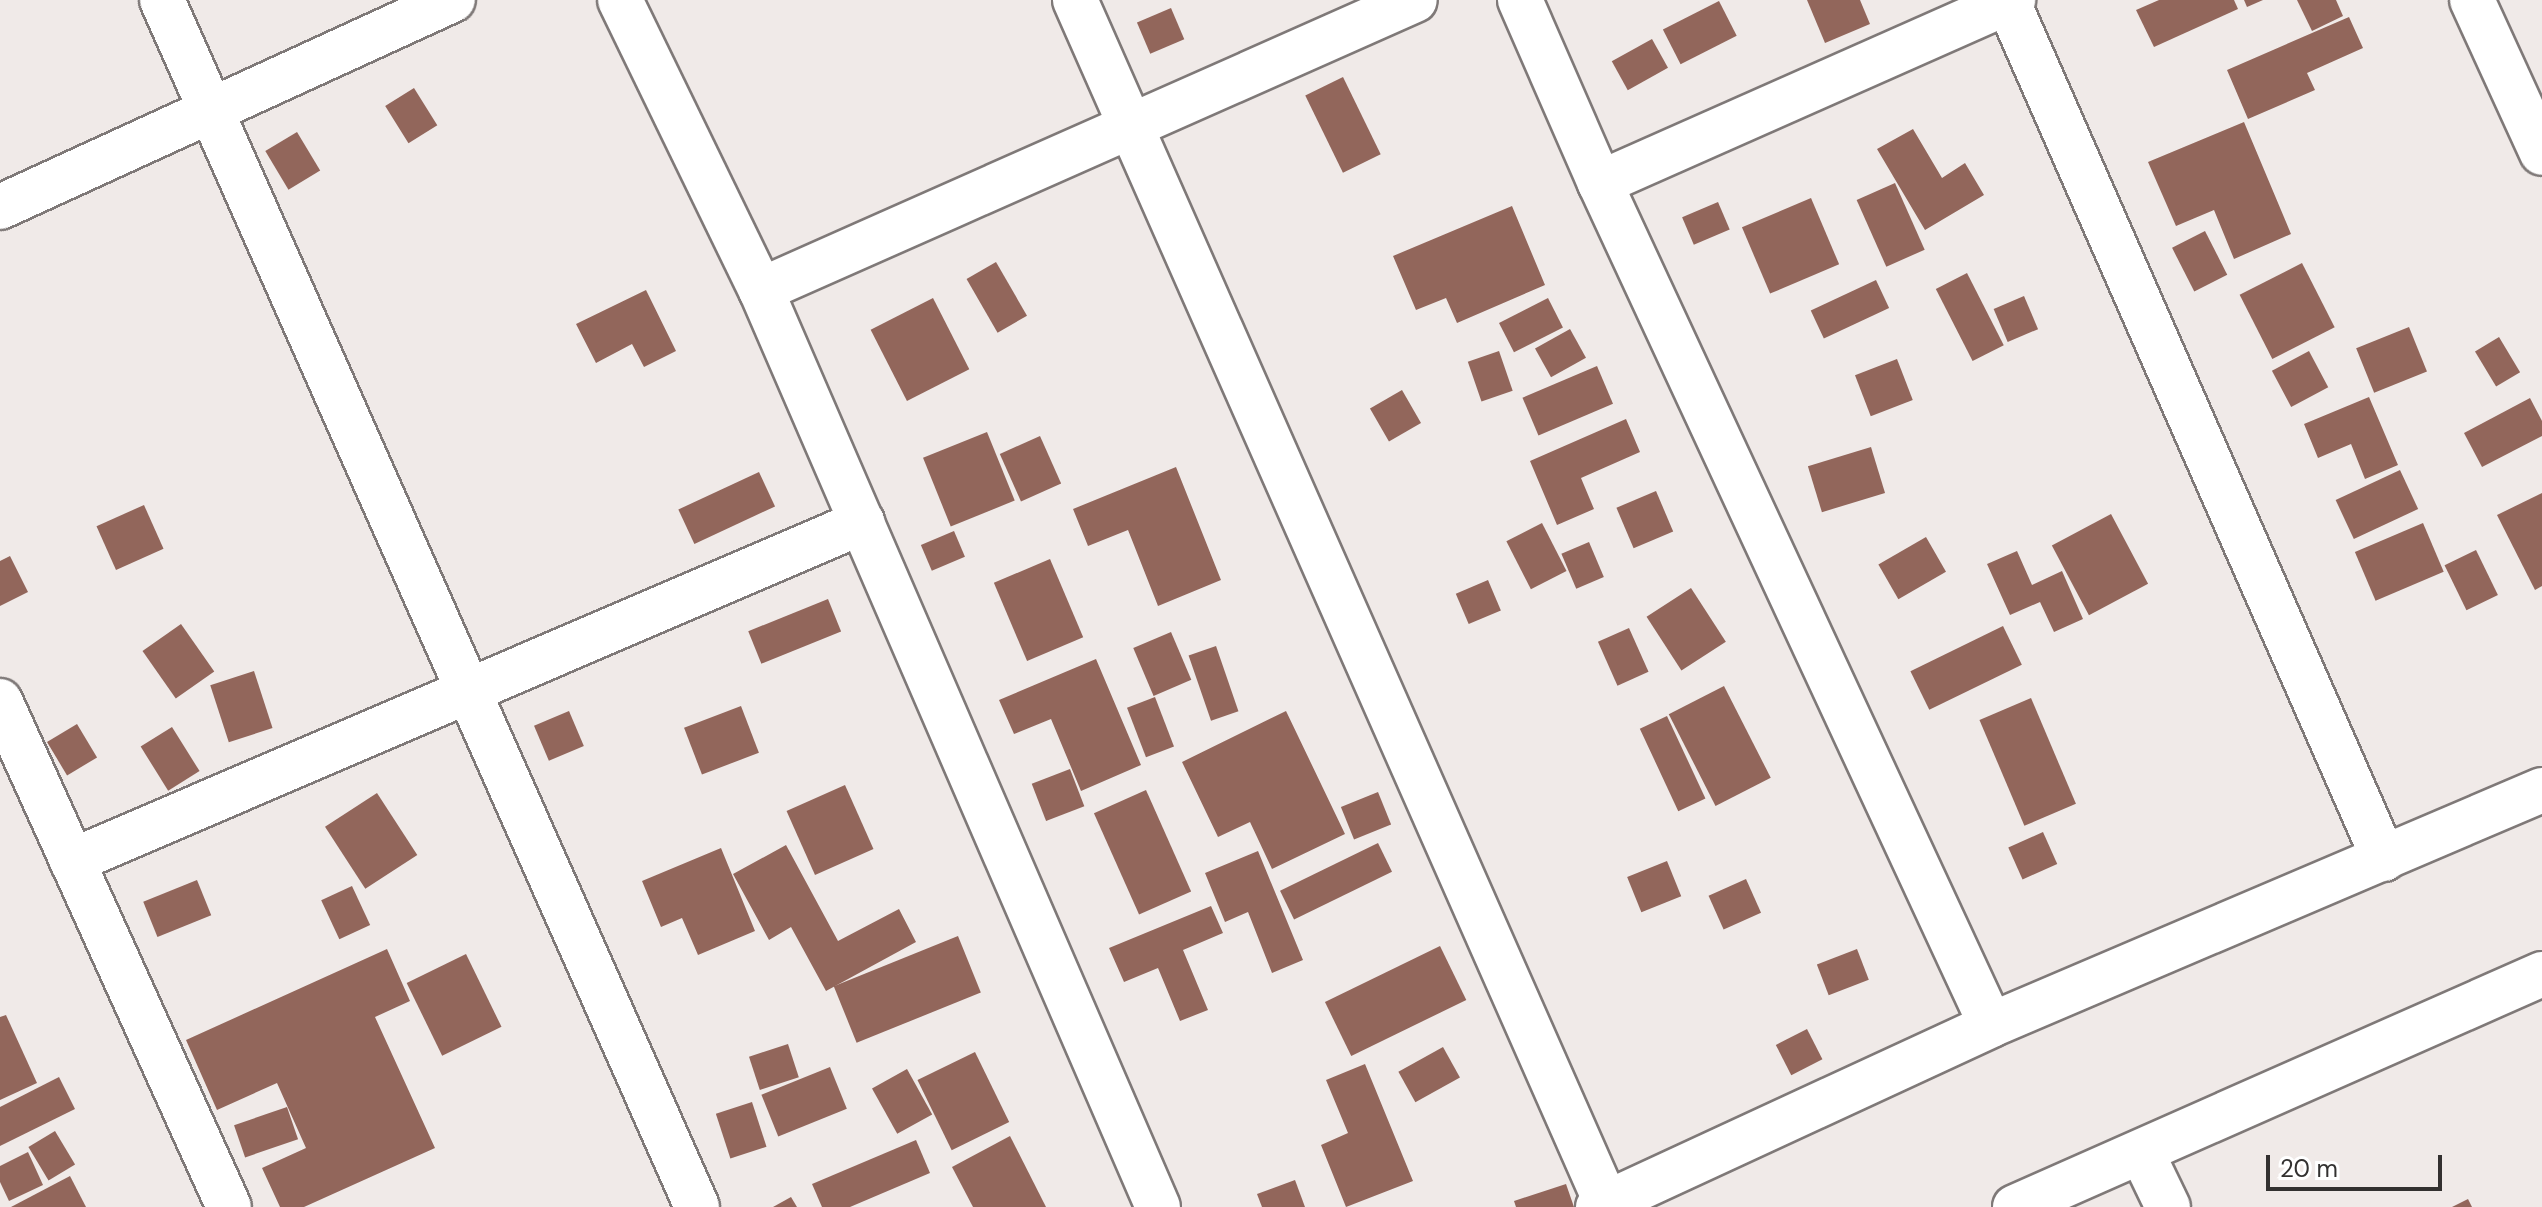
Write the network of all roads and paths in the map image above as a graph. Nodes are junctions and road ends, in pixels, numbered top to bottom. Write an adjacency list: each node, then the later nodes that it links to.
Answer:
1 (162, 0): 9 (main road)
2 (453, 0): 9 (main road)
3 (620, 0): 14 (main road)
4 (1075, 0): 10 (main road)
5 (1415, 0): 10 (main road)
6 (1520, 0): 12 (main road)
7 (2472, 0): 11 (main road)
8 (2009, 1): 12 (main road); 19 (main road)
9 (211, 111): 13 (main road); 16 (main road)
10 (1131, 126): 14 (main road); 24 (main road)
11 (2542, 153)
12 (1600, 183): 22 (main road)
13 (0, 207)
14 (761, 290): 15 (main road)
15 (862, 522): 16 (main road); 27 (main road)
16 (468, 691): 20 (main road); 26 (main road)
17 (0, 701): 20 (main road)
18 (2542, 790): 19 (main road)
19 (2384, 859): 22 (main road)
20 (72, 861): 25 (main road)
21 (2542, 974): 23 (main road)
22 (1991, 1025): 24 (main road)
23 (2142, 1153): 28 (main road); 29 (main road)
24 (1604, 1206)
25 (229, 1207)
26 (697, 1207)
27 (1158, 1207)
28 (2015, 1207)
29 (2168, 1207)

